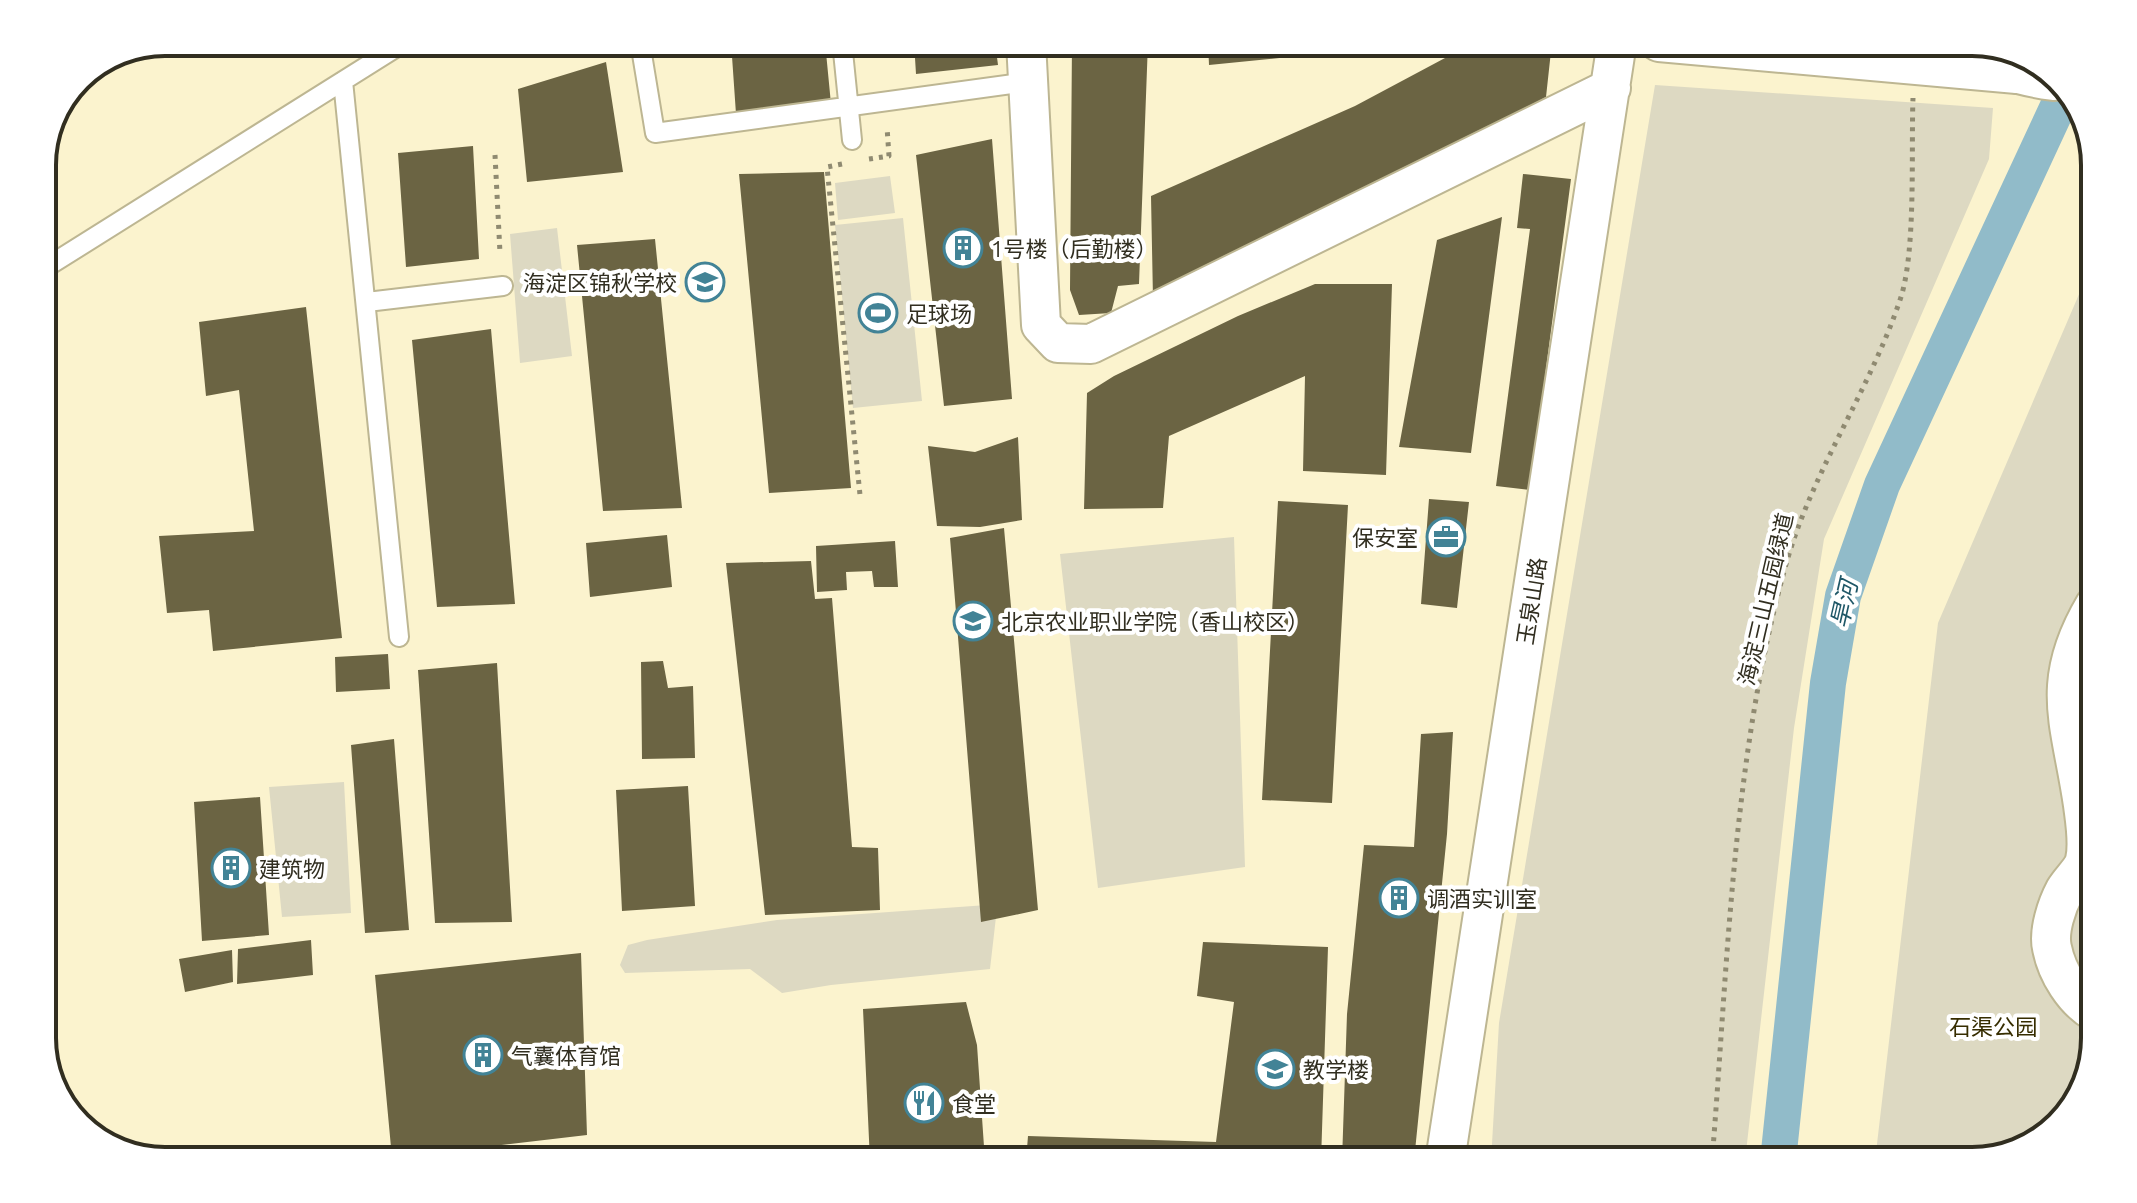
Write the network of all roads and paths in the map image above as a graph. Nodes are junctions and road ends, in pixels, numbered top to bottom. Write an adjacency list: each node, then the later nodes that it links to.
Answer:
1 (383, 56): 11 (lane)
2 (642, 56): 12 (lane)
3 (843, 56): 14 (lane)
4 (1026, 56): 12 (street)
5 (1615, 56): 13 (street, 玉泉山路)
6 (1814, 56): 8 (street)
7 (1982, 57): 9 (street)
8 (1914, 65): 10 (street); 28 (path, 海淀三山五园绿道)
9 (2027, 72)
10 (2034, 76)
11 (343, 81): 18 (lane); 20 (lane)
12 (1027, 82): 13 (street)
13 (1611, 88): 27 (street, 玉泉山路)
14 (852, 140)
15 (495, 155): 17 (path)
16 (854, 161): 21 (path)
17 (500, 253)
18 (56, 261)
19 (503, 286): 20 (lane)
20 (367, 302): 23 (lane)
21 (860, 495)
22 (2081, 628): 24 (street)
23 (399, 637)
24 (2081, 796)
25 (2081, 867): 26 (street)
26 (2081, 1001)
27 (1447, 1147)
28 (1713, 1147)

